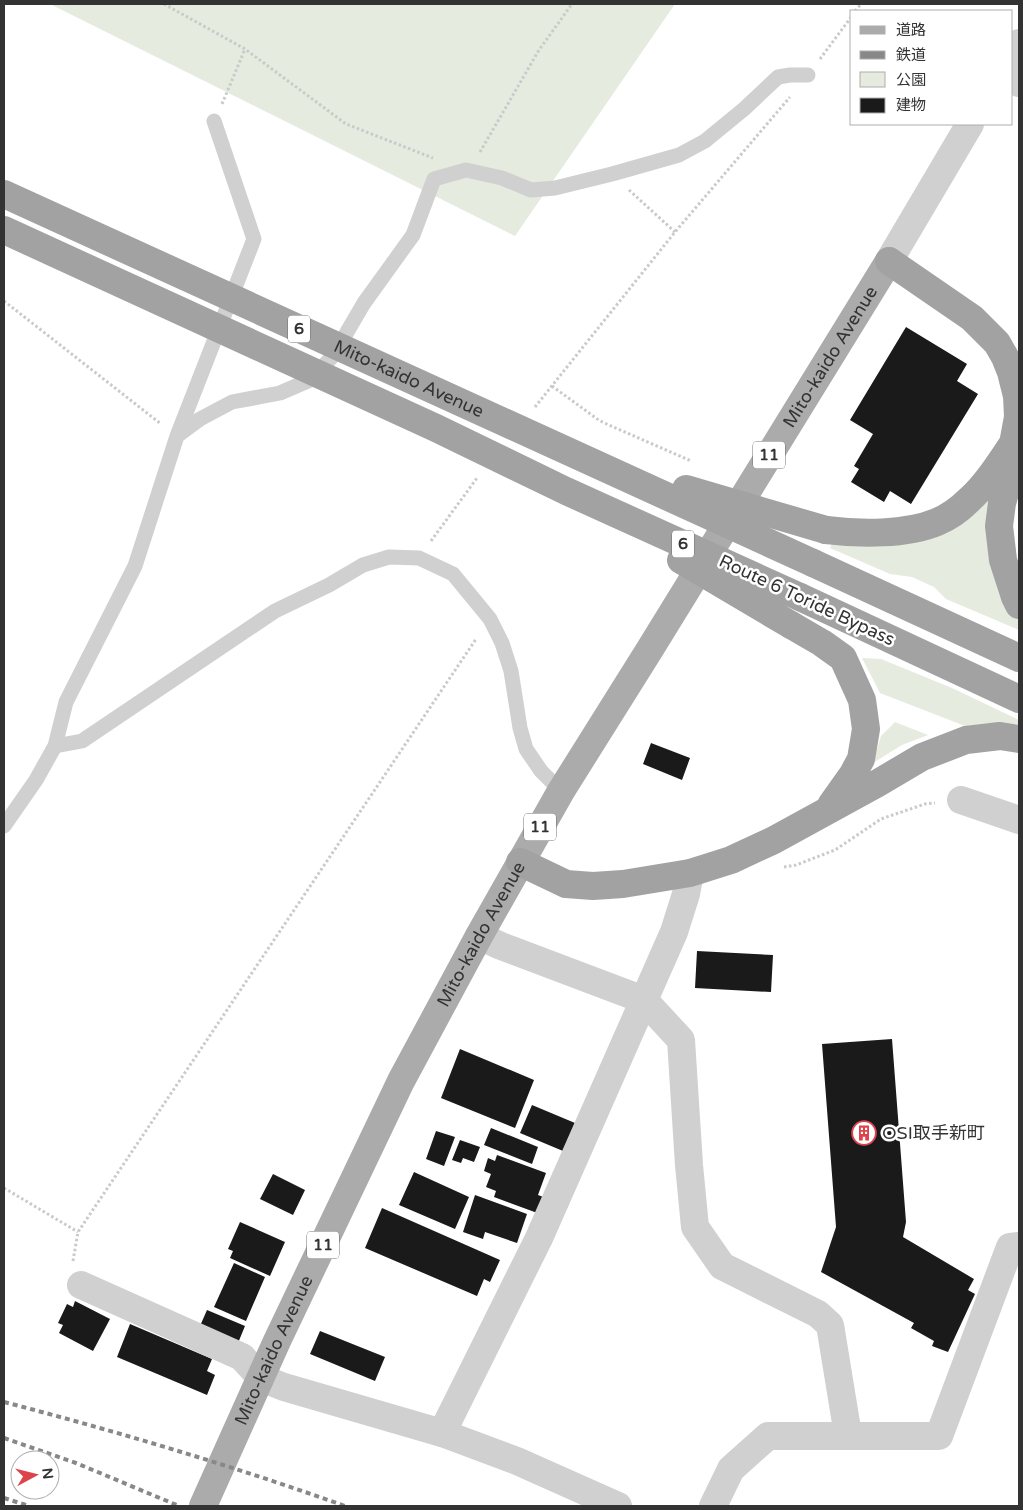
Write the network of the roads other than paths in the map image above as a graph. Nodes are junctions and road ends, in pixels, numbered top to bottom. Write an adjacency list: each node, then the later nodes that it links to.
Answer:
1 (808, 75): 7 (lane)
2 (214, 121): 7 (lane)
3 (969, 125): 6 (street)
4 (4, 194): 9 (highway, Mito-kaido Avenue / 6, bridge)
5 (4, 230): 10 (highway, Mito-kaido Avenue / 6, bridge)
6 (888, 261): 8 (highway); 16 (main road, Mito-kaido Avenue / 11)
7 (178, 436): 15 (lane)
8 (1013, 444): 9 (highway, bridge); 11 (highway)
9 (596, 462): 12 (highway, Route 6 Toride Bypass / 6, bridge)
10 (566, 491): 13 (highway, Route 6 Toride Bypass / 6, bridge); 18 (highway, bridge)
11 (1019, 605)
12 (1019, 658)
13 (1019, 699)
14 (1019, 739): 18 (highway)
15 (55, 746): 16 (lane); 20 (lane)
16 (561, 791): 21 (main road, Mito-kaido Avenue / 11)
17 (961, 800): 19 (street)
18 (827, 811): 22 (highway)
19 (1019, 820)
20 (4, 826)
21 (520, 862): 22 (highway); 23 (main road, Mito-kaido Avenue / 11)
22 (690, 872): 24 (street)
23 (479, 936): 24 (street); 27 (main road, Mito-kaido Avenue / 11)
24 (644, 1000): 28 (street); 29 (street)
25 (1019, 1246): 29 (street)
26 (77, 1273): 27 (street)
27 (261, 1378): 28 (street); 30 (main road, Mito-kaido Avenue / 11)
28 (442, 1433): 31 (street)
29 (848, 1435): 32 (street)
30 (203, 1506)
31 (618, 1506)
32 (713, 1506)

